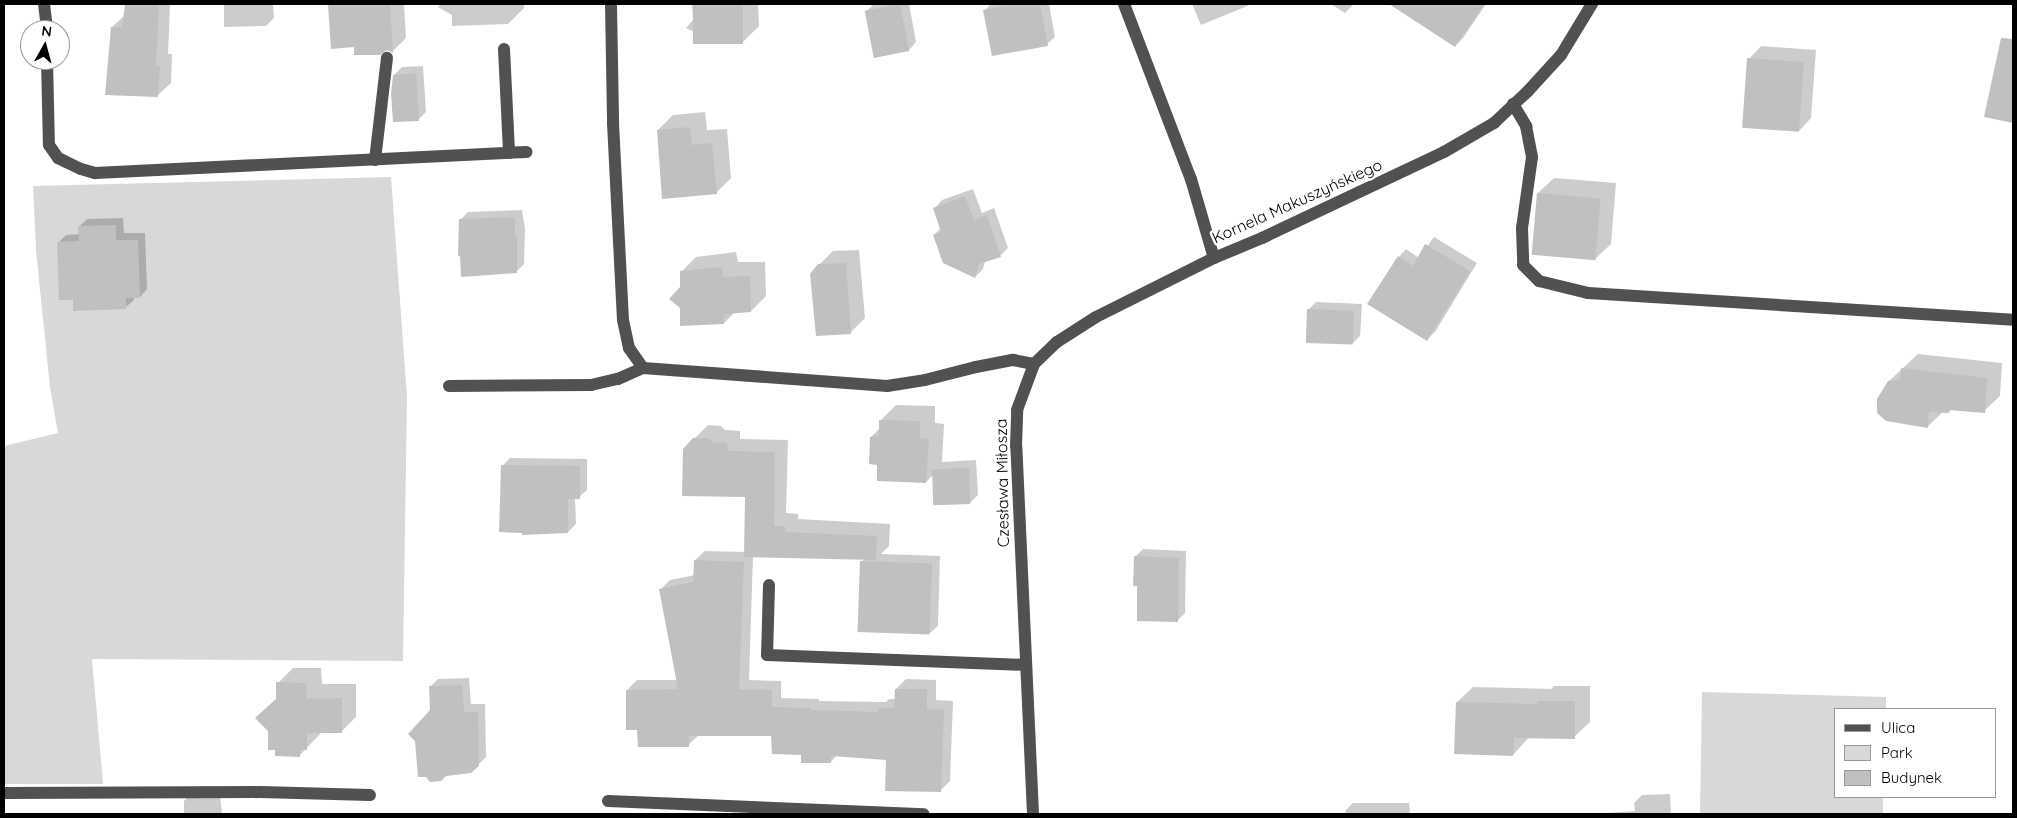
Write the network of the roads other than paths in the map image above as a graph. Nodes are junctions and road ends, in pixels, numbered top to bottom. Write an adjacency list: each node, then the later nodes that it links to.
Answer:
1 (44, 4): 5 (street)
2 (611, 4): 16 (street)
3 (1124, 4): 13 (street, Kornela Makuszyńskiego)
4 (1592, 4): 9 (street, Kornela Makuszyńskiego)
5 (45, 20)
6 (504, 49): 11 (street)
7 (387, 58): 12 (street)
8 (47, 70): 12 (street)
9 (1514, 104): 13 (street, Kornela Makuszyńskiego); 14 (street)
10 (526, 152): 11 (street)
11 (510, 153): 12 (street)
12 (375, 160)
13 (1214, 258): 15 (street, Czesława Miłosza)
14 (2013, 320)
15 (1034, 364): 16 (street); 19 (street, Czesława Miłosza)
16 (643, 368): 17 (street)
17 (449, 386)
18 (769, 585): 19 (street)
19 (1026, 665): 24 (street, Czesława Miłosza)
20 (4, 793): 21 (street)
21 (370, 795)
22 (608, 801): 23 (street)
23 (924, 814)
24 (1033, 814)

